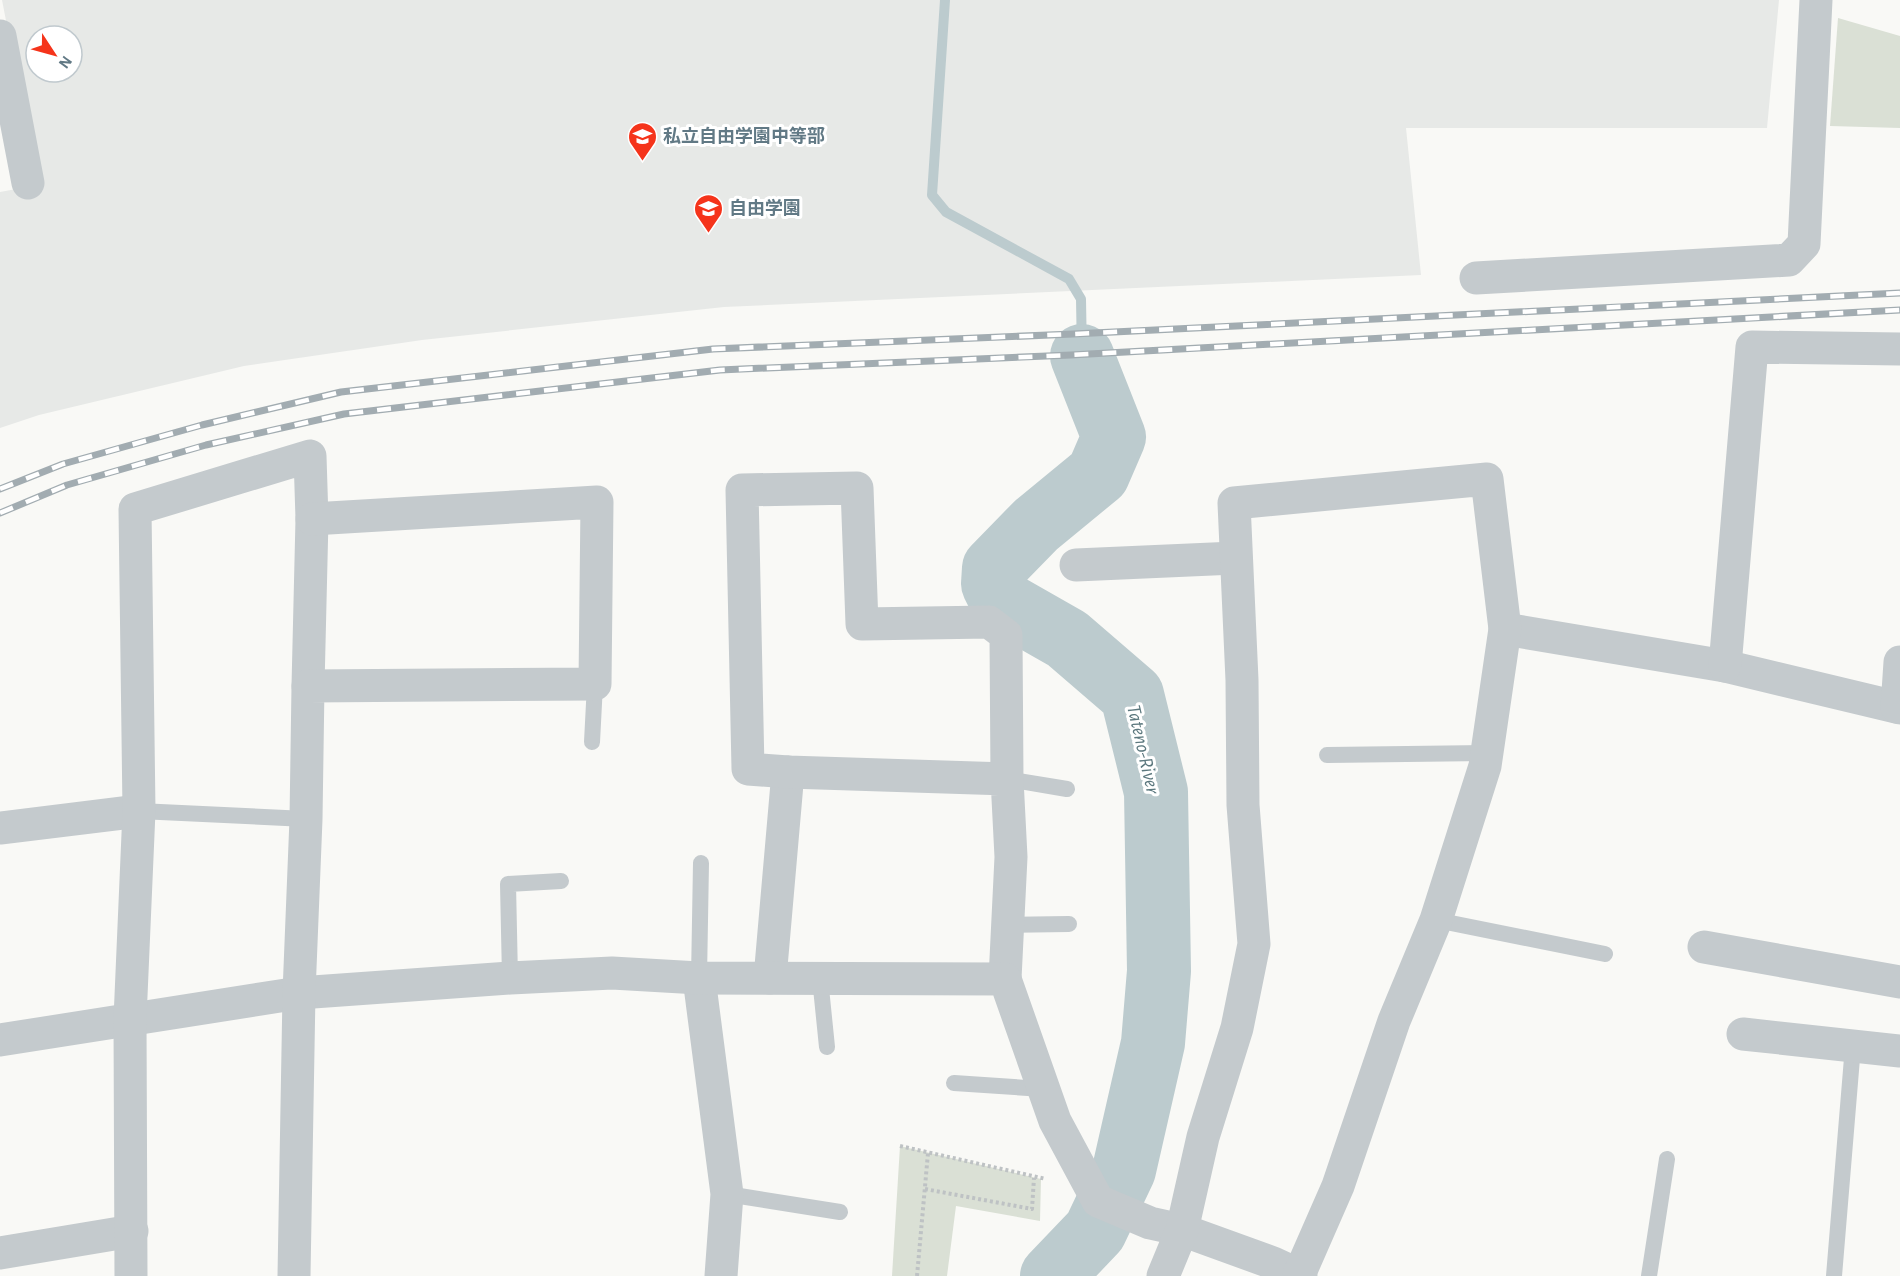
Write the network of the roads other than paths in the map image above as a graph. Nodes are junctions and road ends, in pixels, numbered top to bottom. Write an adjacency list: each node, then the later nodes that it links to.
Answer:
1 (1816, 0): 5 (street)
2 (0, 36): 3 (street)
3 (9, 129): 4 (street)
4 (28, 183)
5 (1476, 278)
6 (1900, 349): 12 (street)
7 (312, 519): 13 (street); 14 (street); 22 (street)
8 (1235, 558): 9 (street); 10 (street); 50 (street)
9 (1076, 565)
10 (1505, 629): 12 (street); 17 (street)
11 (1900, 662): 15 (street)
12 (1725, 666): 15 (street)
13 (595, 684): 14 (street); 16 (lane)
14 (308, 686): 23 (street)
15 (1899, 708)
16 (592, 742)
17 (1486, 753): 18 (lane); 27 (street)
18 (1327, 755)
19 (788, 772): 20 (street); 20 (street); 34 (street)
20 (1007, 779): 21 (lane); 29 (street)
21 (1067, 789)
22 (139, 811): 23 (lane); 24 (street); 39 (street)
23 (306, 819): 38 (street)
24 (0, 828)
25 (701, 863): 33 (lane)
26 (561, 881): 32 (lane)
27 (1436, 920): 31 (lane); 57 (street)
28 (1069, 924): 29 (lane)
29 (1008, 925): 36 (street)
30 (1704, 947): 37 (street)
31 (1605, 954)
32 (510, 978): 33 (street); 38 (street)
33 (699, 978): 34 (street); 48 (street)
34 (771, 978): 35 (street)
35 (820, 978): 36 (street); 43 (lane)
36 (1005, 979): 46 (street)
37 (1900, 982)
38 (299, 993): 39 (street); 54 (street)
39 (130, 1019): 41 (street); 51 (street)
40 (1743, 1034): 42 (street)
41 (0, 1040)
42 (1852, 1046): 44 (street); 59 (lane)
43 (827, 1047)
44 (1900, 1052)
45 (954, 1083): 46 (lane)
46 (1043, 1089): 50 (street)
47 (1668, 1159): 58 (lane)
48 (727, 1194): 49 (lane); 55 (street)
49 (840, 1212)
50 (1182, 1230): 56 (street); 57 (street)
51 (132, 1231): 52 (street); 53 (street)
52 (0, 1253)
53 (131, 1276)
54 (294, 1276)
55 (721, 1276)
56 (1162, 1276)
57 (1300, 1276)
58 (1649, 1276)
59 (1834, 1276)

